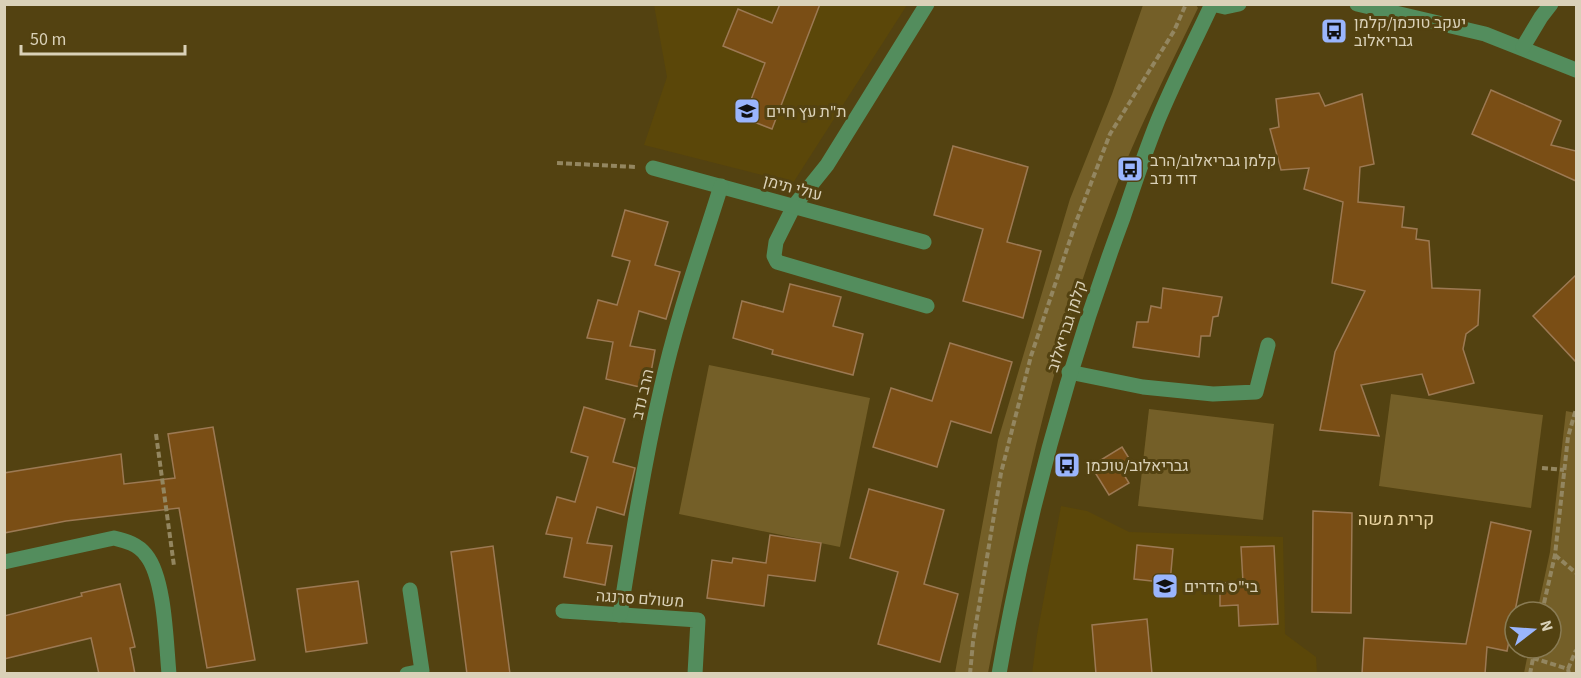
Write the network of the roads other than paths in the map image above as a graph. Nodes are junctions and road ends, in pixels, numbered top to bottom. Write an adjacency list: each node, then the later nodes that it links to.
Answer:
1 (927, 4): 10 (street)
2 (1212, 4): 3 (street); 14 (street, קלמן גבריאלוב)
3 (1239, 4)
4 (1357, 4): 6 (street)
5 (1551, 4): 6 (street)
6 (1523, 47): 7 (street)
7 (1576, 70)
8 (653, 168): 9 (street, עולי תימן)
9 (720, 186): 10 (street, עולי תימן); 18 (street, הרב נדב)
10 (794, 206): 11 (street, עולי תימן); 12 (street)
11 (924, 242)
12 (927, 306)
13 (1268, 345): 14 (street)
14 (1070, 372): 22 (street, קלמן גבריאלוב)
15 (4, 562): 19 (street)
16 (410, 590): 20 (street)
17 (563, 611): 18 (street, משולם סרנגה)
18 (620, 615): 21 (street, משולם סרנגה)
19 (169, 674)
20 (408, 674)
21 (695, 674)
22 (999, 674)

